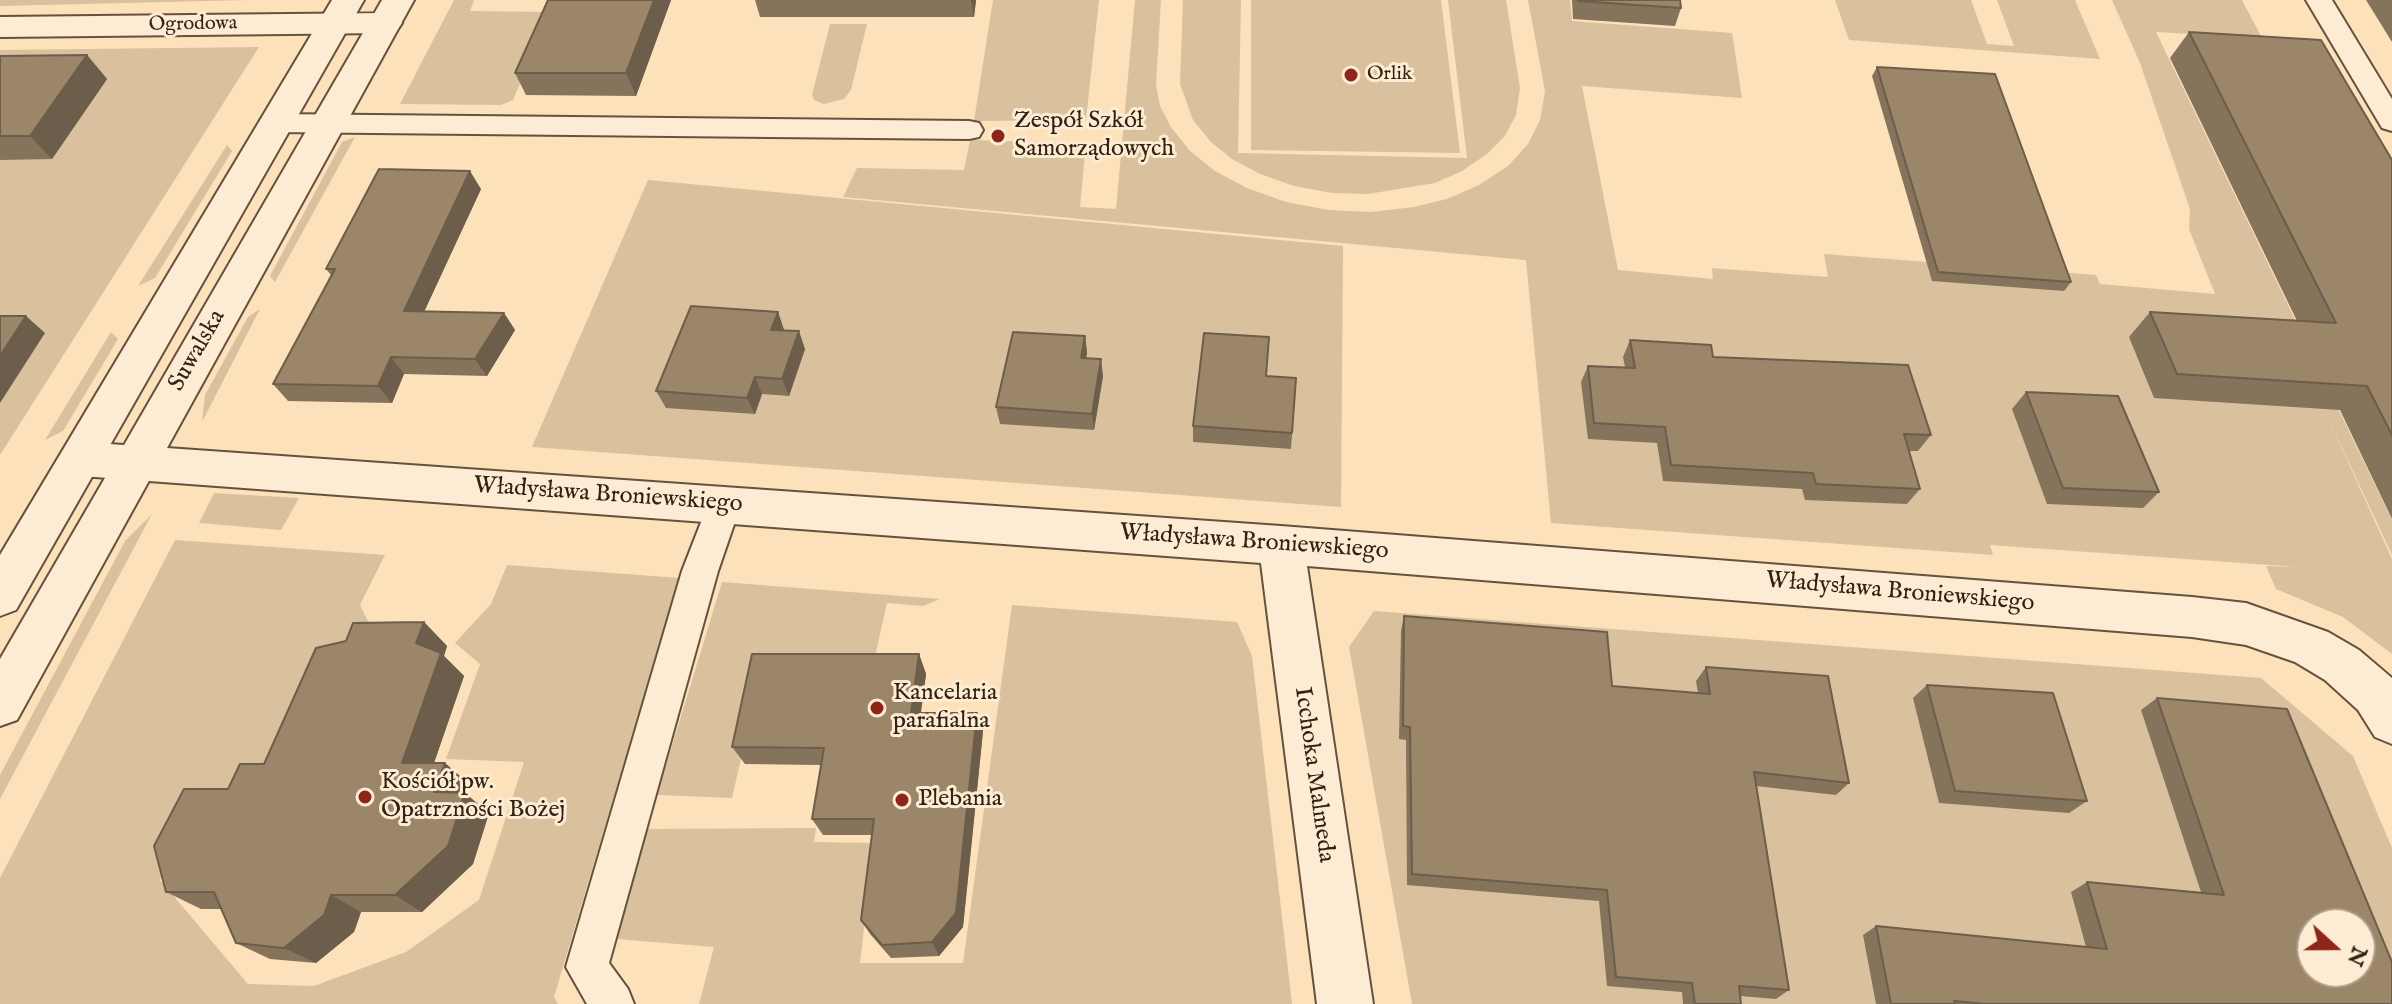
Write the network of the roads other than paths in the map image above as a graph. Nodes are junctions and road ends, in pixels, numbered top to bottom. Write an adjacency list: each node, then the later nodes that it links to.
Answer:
1 (2319, 0): 5 (lane)
2 (392, 11): 3 (street, Ogrodowa); 7 (street, Suwalska)
3 (341, 12): 4 (street, Ogrodowa); 6 (street, Suwalska)
4 (0, 27)
5 (2392, 122)
6 (274, 123): 7 (lane); 9 (street, Suwalska)
7 (328, 123): 8 (lane); 10 (street, Suwalska)
8 (969, 130)
9 (81, 459): 10 (street, Władysława Broniewskiego); 13 (street, Suwalska)
10 (135, 463): 11 (street, Władysława Broniewskiego); 14 (street, Suwalska)
11 (724, 504): 12 (street, Władysława Broniewskiego); 16 (lane)
12 (1281, 545): 15 (street, Władysława Broniewskiego); 17 (street, Icchoka Malmeda)
13 (0, 596)
14 (0, 704)
15 (2392, 721)
16 (613, 1004)
17 (1345, 1004)

